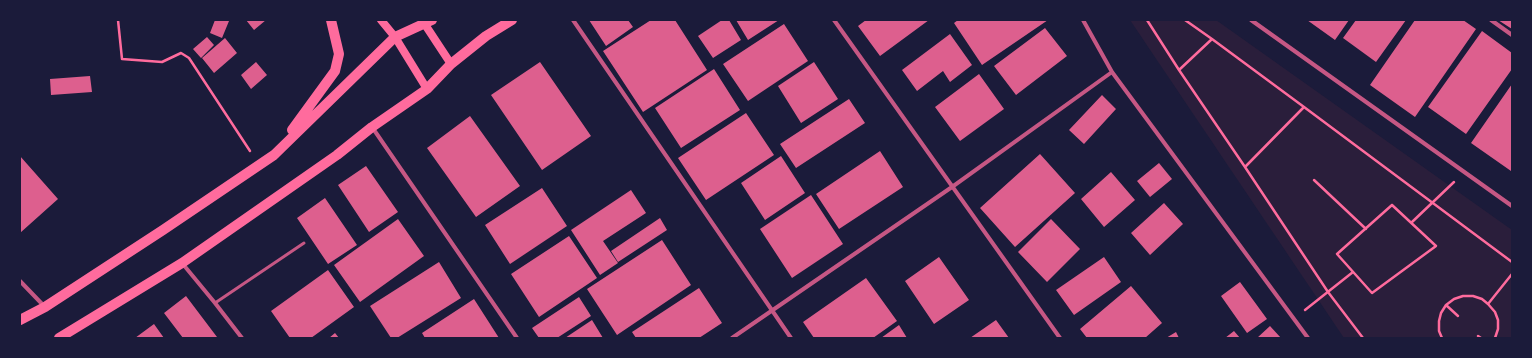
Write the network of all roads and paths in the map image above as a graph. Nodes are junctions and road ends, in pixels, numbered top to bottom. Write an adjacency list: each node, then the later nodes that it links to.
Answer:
1 (118, 20): 23 (path)
2 (331, 20): 22 (main road)
3 (381, 20): 14 (main road)
4 (512, 20): 16 (main road)
5 (573, 20): 43 (street)
6 (834, 20): 27 (street)
7 (1083, 20): 18 (street)
8 (1147, 20): 17 (path)
9 (1185, 20): 15 (path)
10 (1250, 20): 25 (street)
11 (1491, 20): 13 (street)
12 (426, 21): 14 (main road); 16 (main road)
13 (1512, 35)
14 (395, 37): 19 (main road); 22 (main road)
15 (1212, 39): 17 (path); 20 (path)
16 (451, 64): 19 (main road)
17 (1179, 70): 24 (path)
18 (1112, 72): 27 (street); 45 (street)
19 (426, 89): 21 (main road)
20 (1304, 107): 24 (path); 28 (path)
21 (372, 127): 34 (main road); 49 (street)
22 (274, 155): 23 (main road)
23 (260, 165): 42 (main road)
24 (1245, 167): 38 (path)
25 (1464, 172): 28 (path); 29 (street)
26 (1314, 180): 31 (path)
27 (952, 187): 43 (street); 52 (street)
28 (1433, 203): 30 (path); 33 (path)
29 (1512, 206)
30 (1411, 223): 31 (path); 35 (path)
31 (1366, 229): 35 (path)
32 (304, 243): 39 (lane)
33 (1512, 262)
34 (182, 263): 39 (street); 47 (main road)
35 (1353, 272): 38 (path)
36 (1512, 274): 40 (path)
37 (20, 281): 42 (street)
38 (1328, 292): 45 (path); 54 (path)
39 (215, 303): 48 (street)
40 (1488, 304): 41 (path); 56 (path)
41 (1446, 305): 44 (path); 55 (path)
42 (45, 307): 46 (main road)
43 (772, 311): 50 (street); 51 (street)
44 (1458, 316)
45 (1294, 319): 53 (street)
46 (20, 320)
47 (59, 338)
48 (242, 338)
49 (517, 338)
50 (732, 338)
51 (791, 338)
52 (1060, 338)
53 (1308, 338)
54 (1363, 338)
55 (1442, 338)
56 (1495, 338)

